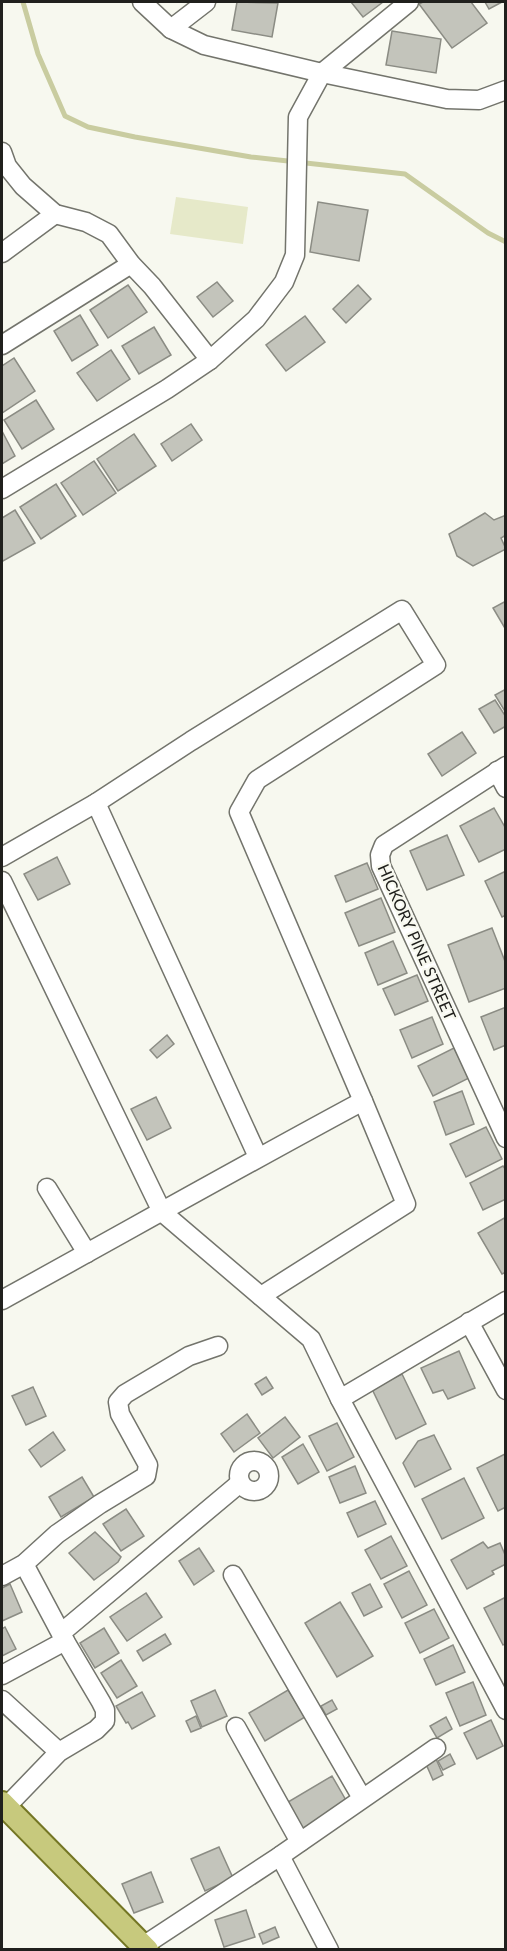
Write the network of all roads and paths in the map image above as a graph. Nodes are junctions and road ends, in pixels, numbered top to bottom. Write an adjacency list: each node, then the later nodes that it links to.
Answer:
1 (142, 2): 4 (street)
2 (206, 2): 4 (street)
3 (409, 2): 5 (street)
4 (171, 29): 5 (street)
5 (322, 73): 6 (street); 12 (street)
6 (506, 90)
7 (2, 152): 8 (street)
8 (55, 214): 9 (street); 10 (street)
9 (2, 253)
10 (131, 264): 11 (street); 12 (street)
11 (2, 345)
12 (210, 360): 13 (street)
13 (2, 489)
14 (501, 769): 15 (street); 20 (street, HICKORY PINE STREET)
15 (506, 788)
16 (96, 803): 17 (street); 19 (street); 21 (street)
17 (2, 857)
18 (2, 881): 23 (street)
19 (363, 1101): 21 (street); 25 (street)
20 (506, 1138)
21 (258, 1157): 23 (street)
22 (47, 1188): 24 (street)
23 (162, 1212): 24 (street); 25 (street)
24 (87, 1253): 26 (street)
25 (261, 1296): 31 (street)
26 (2, 1300)
27 (506, 1301): 28 (street)
28 (469, 1322): 30 (street); 31 (street)
29 (218, 1346): 33 (street)
30 (506, 1390)
31 (340, 1399): 39 (street)
32 (240, 1483): 36 (street)
33 (24, 1564): 35 (street); 36 (street)
34 (233, 1575): 43 (street)
35 (2, 1576)
36 (63, 1637): 37 (street); 42 (street)
37 (2, 1675)
38 (2, 1700): 42 (street)
39 (506, 1710)
40 (236, 1726): 45 (street)
41 (436, 1748): 43 (street)
42 (59, 1752): 44 (street)
43 (362, 1798): 45 (street)
44 (4, 1805): 47 (main road)
45 (300, 1842): 46 (street)
46 (280, 1856): 47 (street); 48 (street)
47 (145, 1948)
48 (329, 1950)

